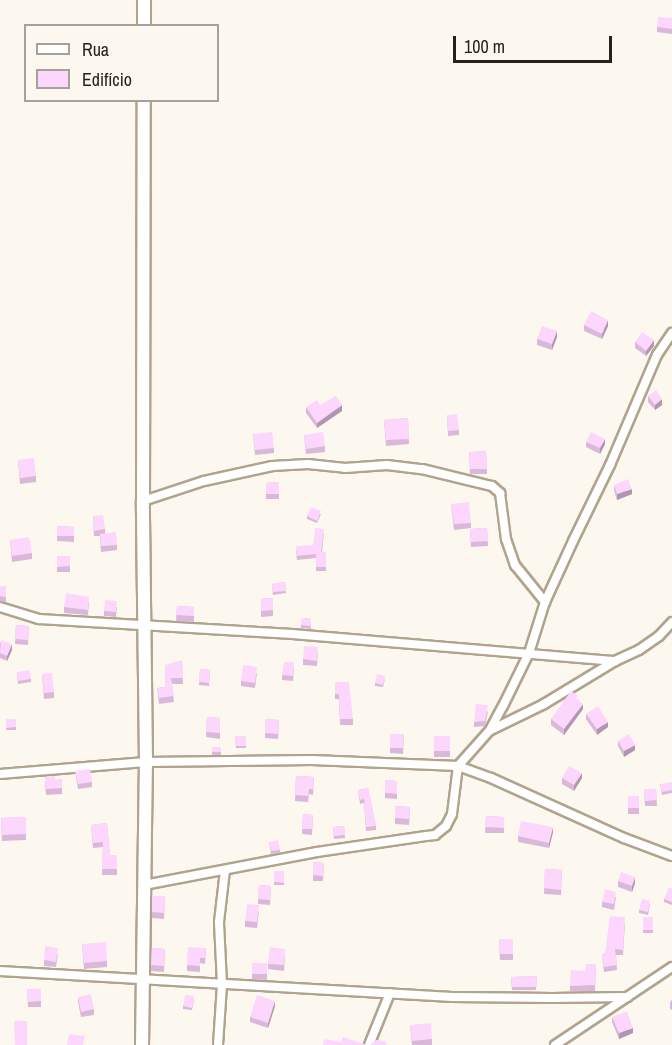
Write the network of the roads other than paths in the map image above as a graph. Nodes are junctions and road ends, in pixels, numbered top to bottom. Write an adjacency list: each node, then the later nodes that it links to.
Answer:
1 (144, 0): 2 (street)
2 (144, 24)
3 (144, 102): 5 (street)
4 (672, 333): 6 (street)
5 (143, 501): 6 (street); 9 (street)
6 (545, 602): 10 (street)
7 (0, 608): 9 (street)
8 (672, 622): 11 (street)
9 (146, 627): 10 (street); 13 (street)
10 (529, 652): 11 (street); 12 (street)
11 (615, 661): 12 (street)
12 (490, 730): 14 (street)
13 (146, 762): 14 (street); 15 (street); 18 (street)
14 (458, 766): 16 (street); 17 (street)
15 (0, 774)
16 (672, 856)
17 (225, 870): 18 (street); 22 (street)
18 (144, 885): 21 (street)
19 (672, 967): 24 (street)
20 (0, 971): 21 (street)
21 (142, 979): 22 (street); 25 (street)
22 (222, 984): 23 (street); 26 (street)
23 (390, 993): 24 (street); 27 (street)
24 (627, 997): 28 (street)
25 (142, 1045)
26 (218, 1045)
27 (369, 1045)
28 (555, 1045)

